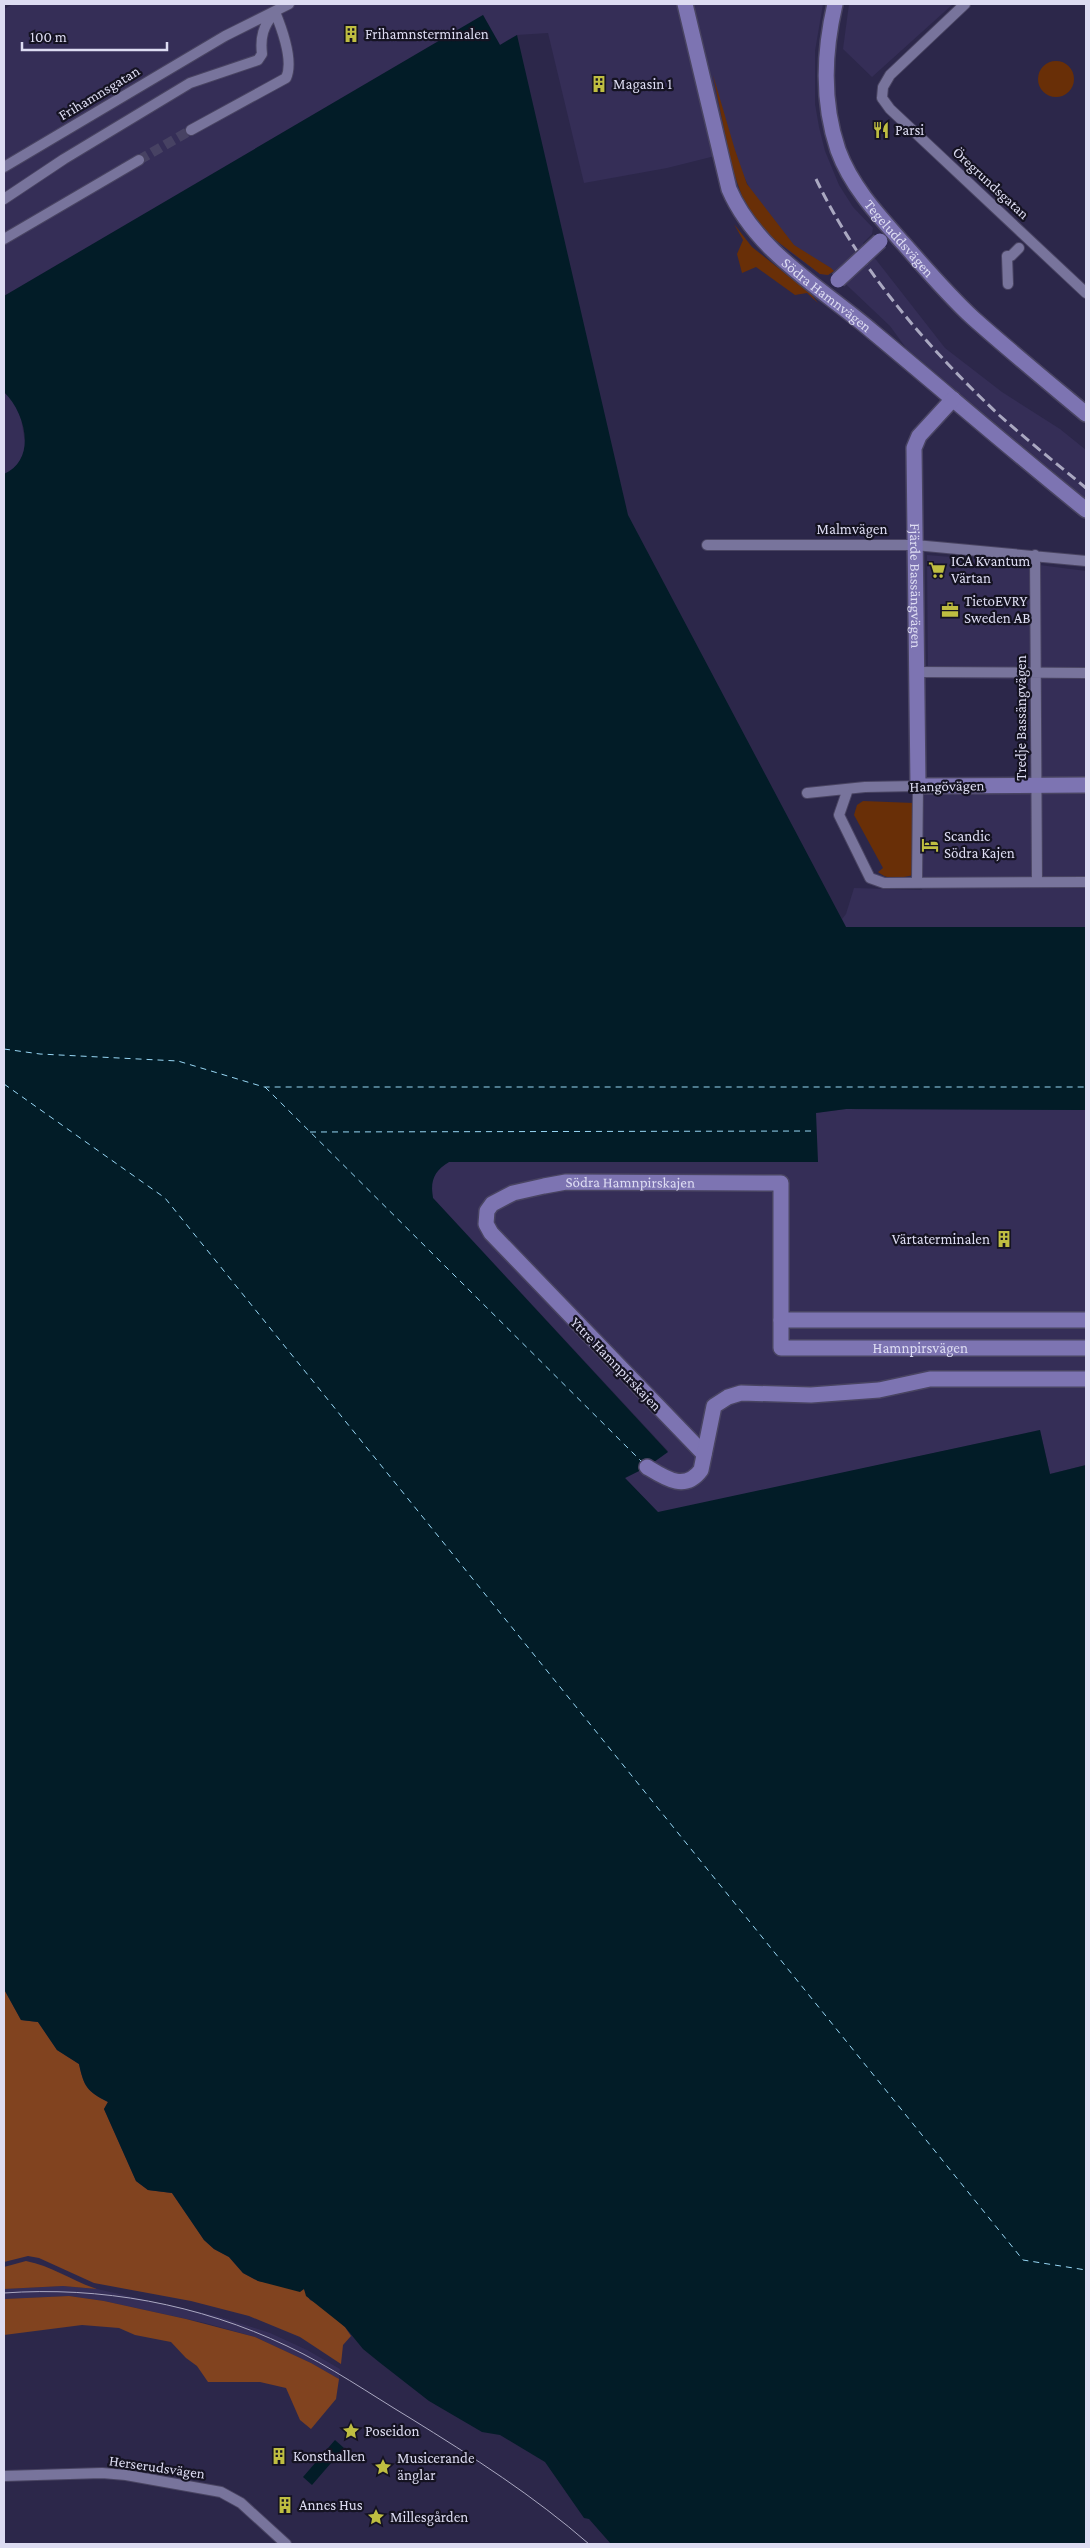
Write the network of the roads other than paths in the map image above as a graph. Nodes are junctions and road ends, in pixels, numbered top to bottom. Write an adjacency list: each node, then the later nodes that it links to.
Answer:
1 (289, 4): 5 (street, Frihamnsgatan)
2 (685, 4): 14 (main road, Södra Hamnvägen)
3 (836, 4): 10 (main road, Tegeluddsvägen)
4 (965, 4): 15 (street, Öregrundsgatan)
5 (275, 12): 6 (street); 8 (street, Frihamnsgatan); 9 (street)
6 (191, 130)
7 (139, 160): 11 (street)
8 (4, 167)
9 (4, 199)
10 (892, 231): 14 (main road, bridge); 17 (main road, Tegeluddsvägen)
11 (4, 239)
12 (1019, 248): 13 (street)
13 (1008, 284)
14 (826, 292): 16 (main road, Södra Hamnvägen)
15 (1086, 293)
16 (953, 399): 18 (main road, Södra Hamnvägen); 20 (main road, Fjärde Bassängvägen)
17 (1086, 414)
18 (1086, 510)
19 (707, 545): 20 (street, Malmvägen)
20 (915, 545): 21 (street, Malmvägen); 23 (main road, Fjärde Bassängvägen)
21 (1035, 555): 22 (street, Malmvägen); 24 (street, Tredje Bassängvägen)
22 (1086, 561)
23 (916, 672): 24 (street); 28 (main road, Fjärde Bassängvägen)
24 (1036, 673): 25 (street); 26 (street, Tredje Bassängvägen)
25 (1086, 673)
26 (1036, 785): 27 (main road, Hangövägen); 28 (main road, Hangövägen); 32 (street, Tredje Bassängvägen)
27 (1086, 785)
28 (918, 786): 29 (street, Hangövägen); 31 (street)
29 (848, 789): 30 (street, Hangövägen); 31 (street)
30 (807, 793)
31 (917, 882): 32 (street)
32 (1037, 882): 33 (street)
33 (1086, 882)
34 (781, 1183): 35 (main road, Södra Hamnpirskajen); 36 (main road, Hamnpirsvägen)
35 (487, 1211): 40 (main road, Yttre Hamnpirskajen)
36 (781, 1320): 37 (main road, Hamnpirsvägen); 38 (main road, Hamnpirsvägen)
37 (1086, 1320)
38 (1086, 1348)
39 (1086, 1379): 40 (main road, Hamnpirsvägen)
40 (704, 1454): 41 (main road)
41 (647, 1467)
42 (4, 2476): 43 (street, Herserudsvägen)
43 (286, 2544)

